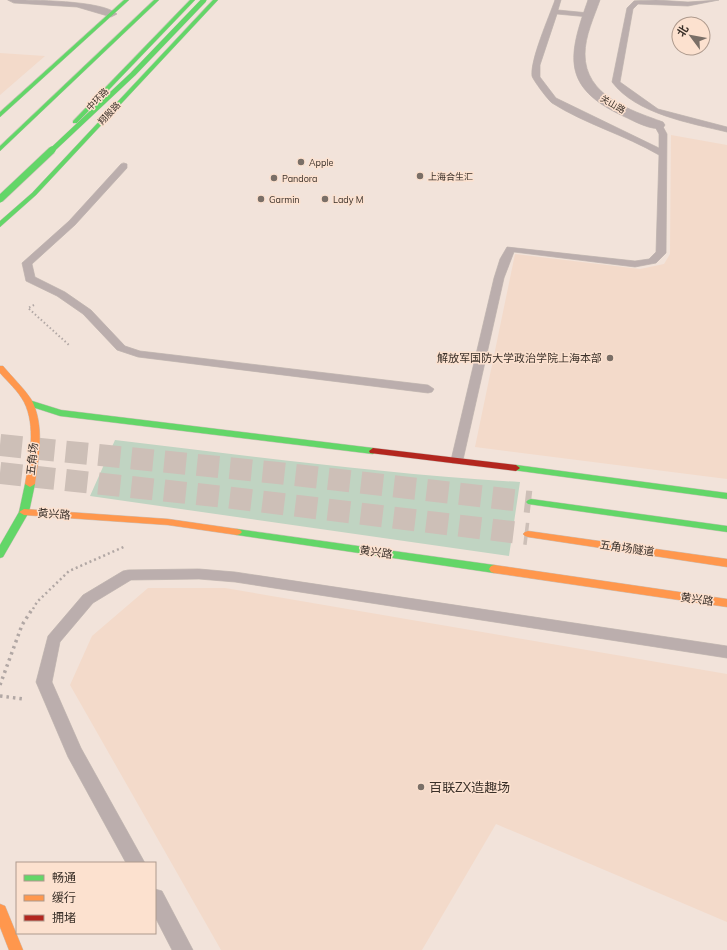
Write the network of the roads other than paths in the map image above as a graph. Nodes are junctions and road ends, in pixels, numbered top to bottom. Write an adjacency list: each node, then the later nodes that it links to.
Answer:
1 (14, 0): 13 (street)
2 (115, 0): 13 (street)
3 (127, 0): 15 (main road)
4 (137, 0): 17 (main road)
5 (157, 0): 23 (main road)
6 (193, 0): 26 (main road, 中环路, bridge)
7 (198, 0): 27 (main road, 翔殷路)
8 (204, 0): 26 (main road, bridge)
9 (216, 0): 28 (main road, 翔殷路)
10 (558, 0): 14 (lane)
11 (594, 0): 16 (street, 关山路)
12 (716, 0): 21 (lane)
13 (84, 5): 15 (street)
14 (554, 12): 16 (lane); 24 (lane)
15 (110, 14): 18 (main road)
16 (589, 15): 20 (street, 关山路)
17 (47, 85)
18 (0, 115)
19 (16, 121): 22 (main road)
20 (658, 125): 24 (lane)
21 (727, 130)
22 (0, 139)
23 (0, 149)
24 (663, 154): 32 (lane)
25 (124, 166): 30 (lane)
26 (0, 199)
27 (0, 213)
28 (0, 225)
29 (0, 368): 31 (main road, 五角场)
30 (428, 390)
31 (29, 403): 32 (main road); 35 (main road, 五角场)
32 (457, 460): 33 (main road)
33 (727, 496)
34 (531, 502): 36 (main road)
35 (24, 512): 38 (main road, 五角场); 40 (main road, 黄兴路)
36 (727, 529)
37 (528, 534): 39 (main road, 五角场隧道)
38 (0, 554)
39 (727, 563)
40 (727, 603)
41 (727, 652): 42 (lane)
42 (135, 862)
43 (156, 900): 46 (lane)
44 (0, 911): 45 (main road)
45 (16, 950)
46 (183, 950)

